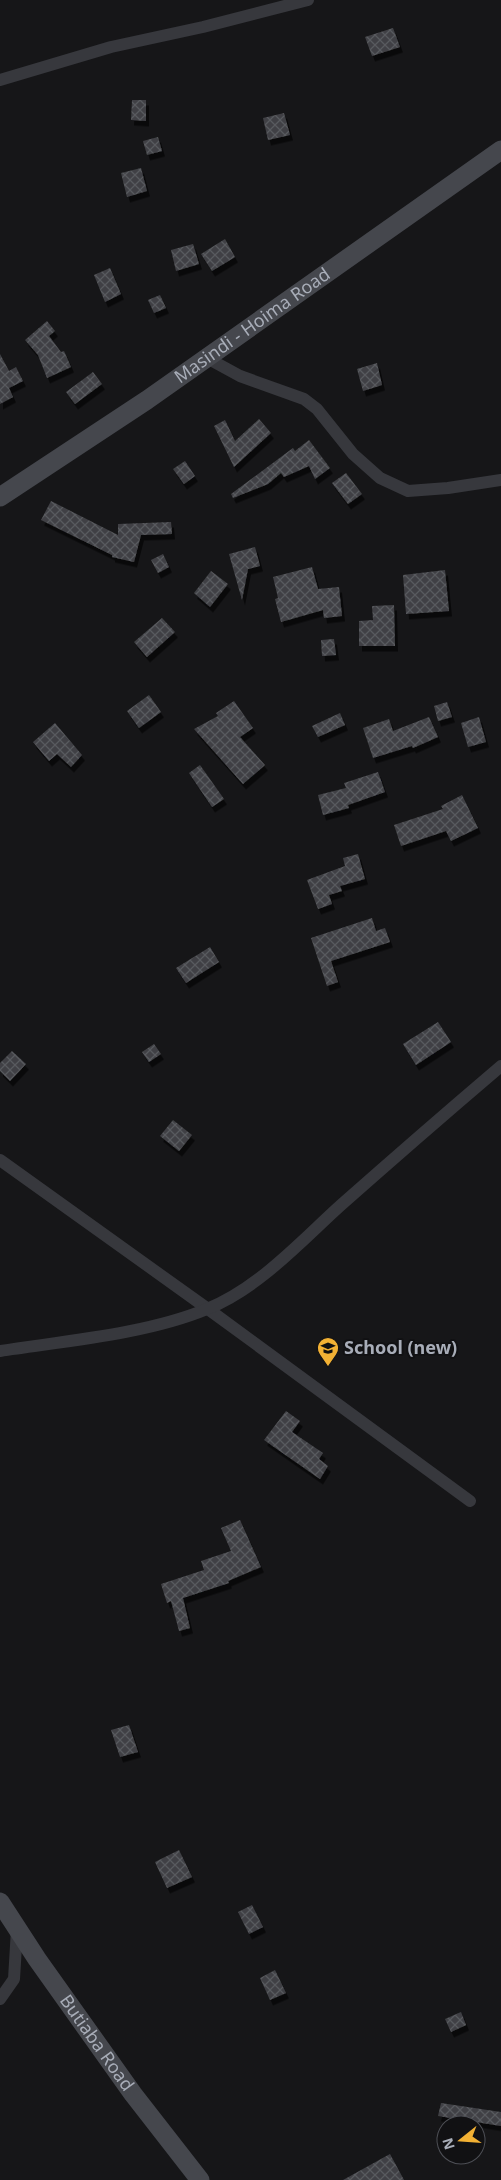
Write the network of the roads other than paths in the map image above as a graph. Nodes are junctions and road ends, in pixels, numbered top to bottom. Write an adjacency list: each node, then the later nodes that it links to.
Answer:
1 (308, 0): 2 (street)
2 (0, 80)
3 (501, 150): 4 (main road, Masindi - Hoima Road)
4 (207, 358): 5 (street); 6 (main road, Masindi - Hoima Road)
5 (501, 480)
6 (0, 497)
7 (501, 1066): 9 (street)
8 (0, 1160): 9 (street)
9 (208, 1309): 10 (street); 11 (street)
10 (0, 1350)
11 (470, 1501)
12 (0, 1902): 13 (main road, Butiaba Road)
13 (17, 1929): 14 (street); 15 (main road, Butiaba Road)
14 (0, 1999)
15 (200, 2180)

